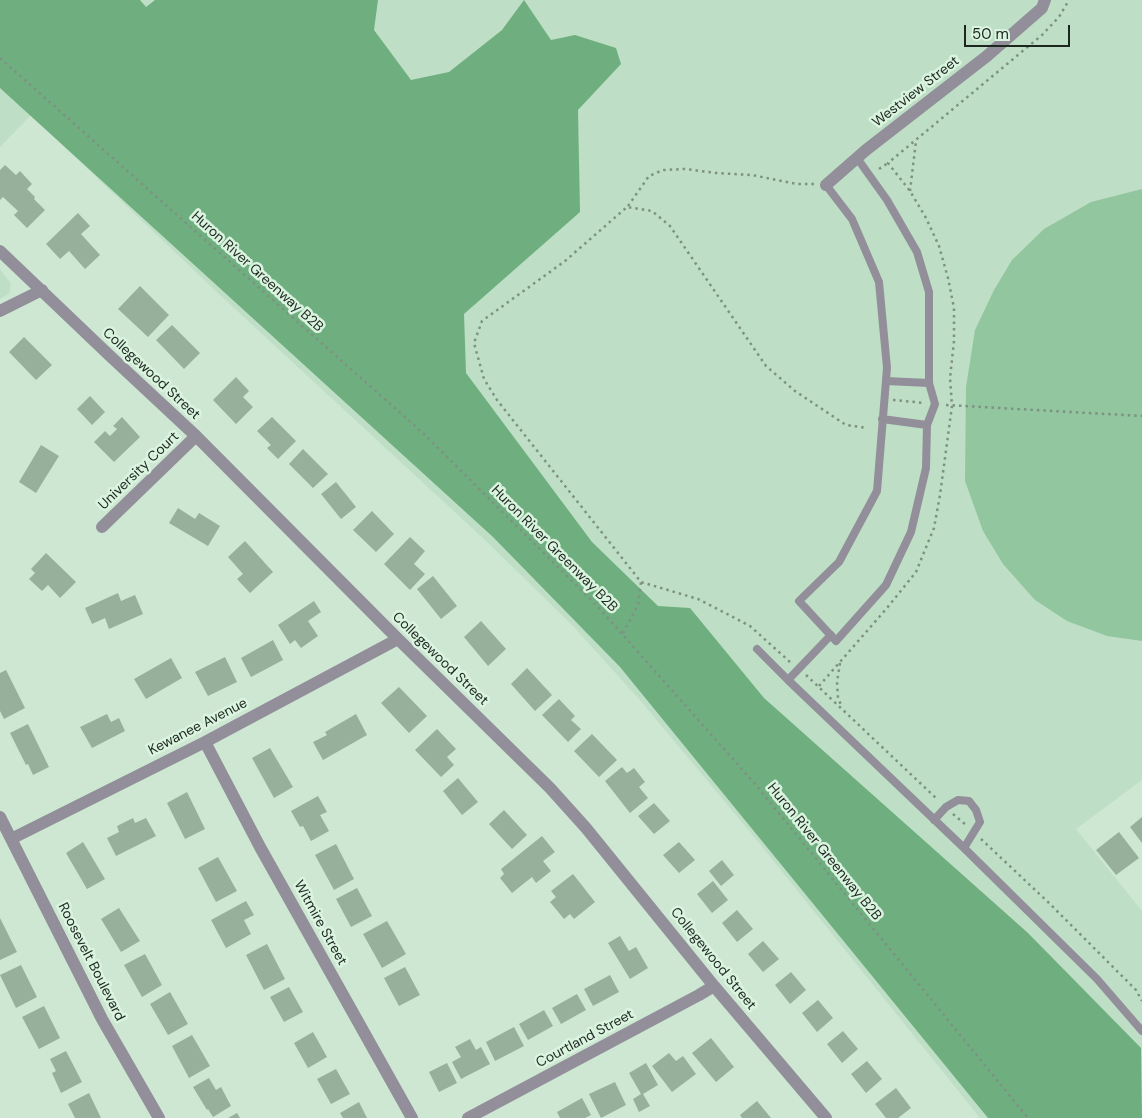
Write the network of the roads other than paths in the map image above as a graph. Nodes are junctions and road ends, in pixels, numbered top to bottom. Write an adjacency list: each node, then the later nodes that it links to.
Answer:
1 (1045, 0): 2 (street, Westview Street)
2 (857, 158): 3 (street, Westview Street); 8 (lane)
3 (826, 185): 7 (lane)
4 (0, 251): 5 (street, Collegewood Street)
5 (42, 290): 6 (street); 11 (street, Collegewood Street)
6 (0, 311)
7 (886, 381): 8 (lane); 9 (lane)
8 (929, 383): 10 (lane)
9 (882, 420): 10 (lane); 13 (lane)
10 (927, 425): 13 (lane)
11 (196, 436): 12 (street, University Court); 14 (street, Collegewood Street)
12 (102, 527)
13 (831, 635): 16 (lane)
14 (398, 640): 17 (street, Kewanee Avenue); 22 (street, Collegewood Street)
15 (757, 649): 16 (lane)
16 (788, 680): 19 (lane)
17 (205, 742): 20 (street, Kewanee Avenue); 25 (street, Witmire Street)
18 (0, 817): 20 (street, Roosevelt Boulevard)
19 (934, 820): 21 (lane); 21 (lane)
20 (11, 839): 24 (street, Roosevelt Boulevard)
21 (964, 848): 23 (lane)
22 (714, 986): 26 (street, Courtland Street); 27 (street, Collegewood Street)
23 (1142, 1031)
24 (159, 1118)
25 (412, 1118)
26 (468, 1118)
27 (826, 1118)

